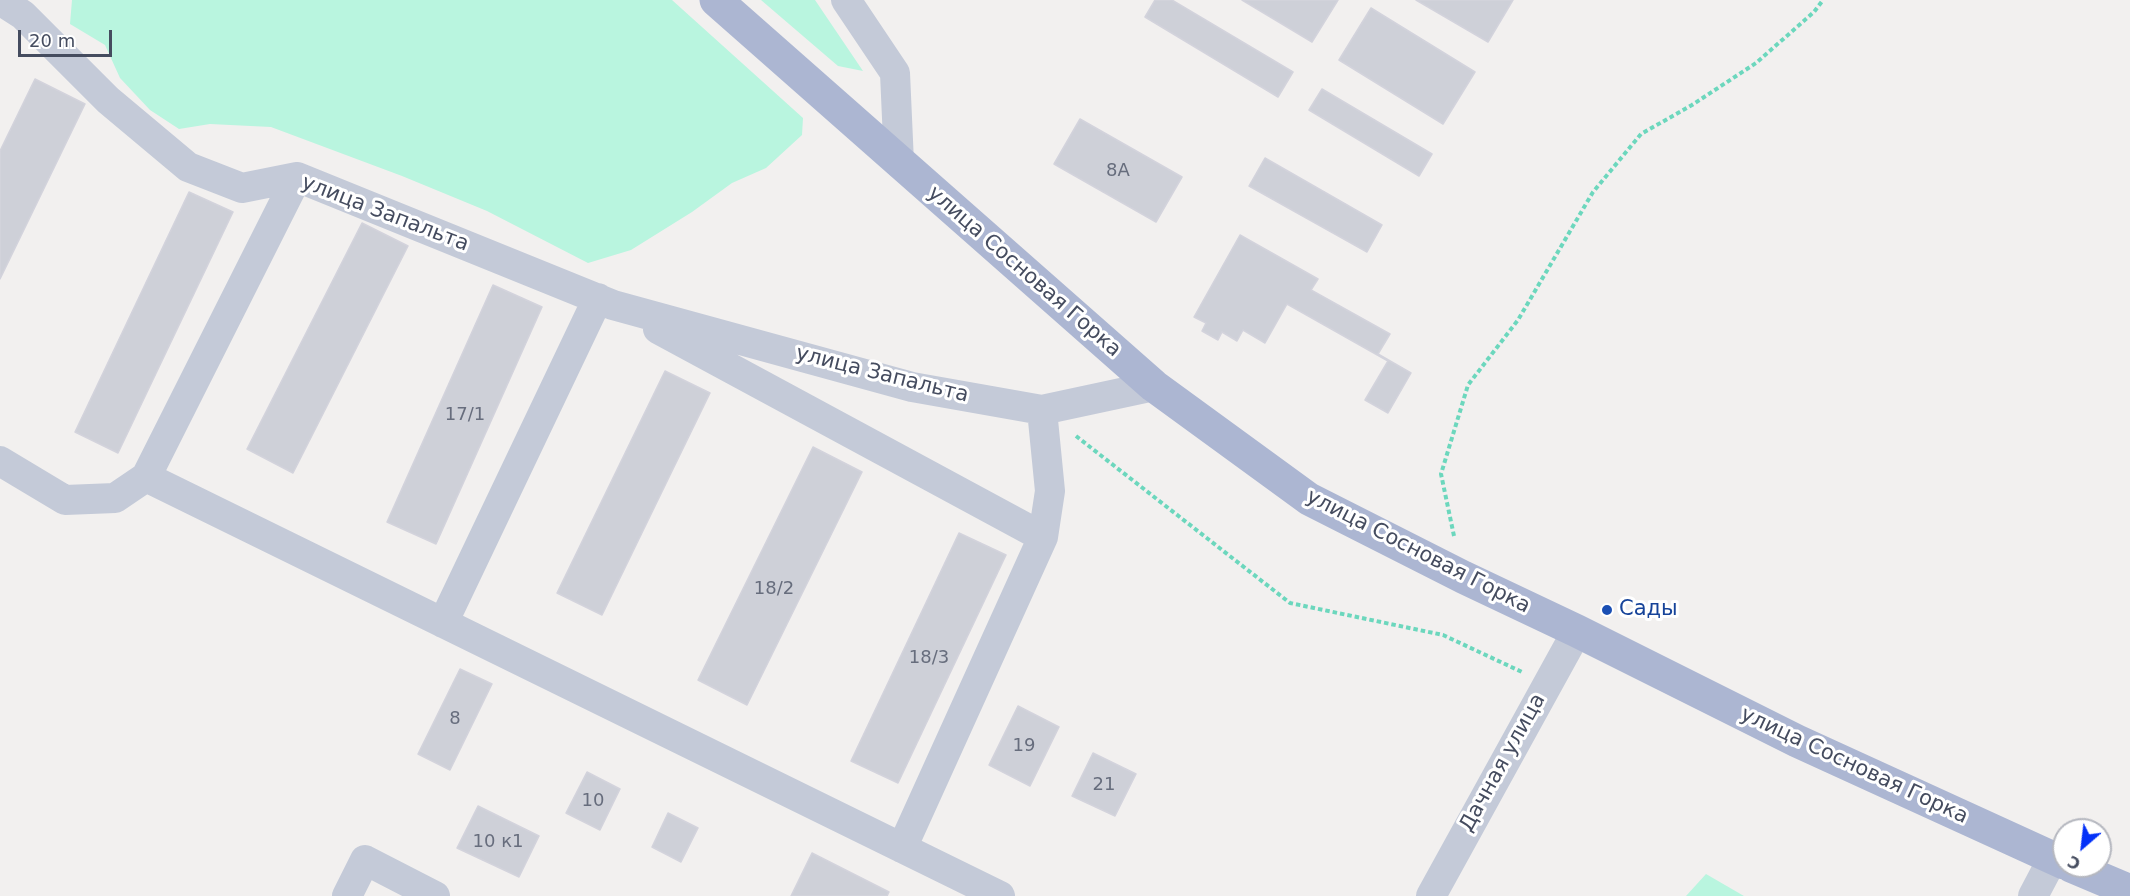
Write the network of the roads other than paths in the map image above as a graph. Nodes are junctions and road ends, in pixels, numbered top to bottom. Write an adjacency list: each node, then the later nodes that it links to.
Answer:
1 (0, 0): 5 (street, улица Запальта)
2 (716, 0): 4 (main road, улица Сосновая Горка)
3 (846, 0): 4 (street)
4 (899, 163): 7 (main road, улица Сосновая Горка)
5 (297, 177): 6 (street, улица Запальта); 10 (street)
6 (606, 302): 8 (street, улица Запальта); 11 (street, улица Запальта); 12 (street)
7 (1154, 386): 8 (street, улица Запальта); 13 (main road, улица Сосновая Горка)
8 (1042, 410): 11 (street)
9 (0, 461): 10 (street)
10 (146, 477): 12 (street)
11 (1043, 537): 14 (street)
12 (443, 623): 14 (street)
13 (1577, 631): 15 (main road, улица Сосновая Горка); 22 (street, Дачная улица)
14 (902, 848): 21 (street)
15 (2052, 857)
16 (2052, 874): 23 (street)
17 (2100, 878): 18 (main road, улица Сосновая Горка)
18 (2130, 891)
19 (347, 896): 20 (street)
20 (435, 896)
21 (1000, 896)
22 (1431, 896)
23 (2033, 896)

